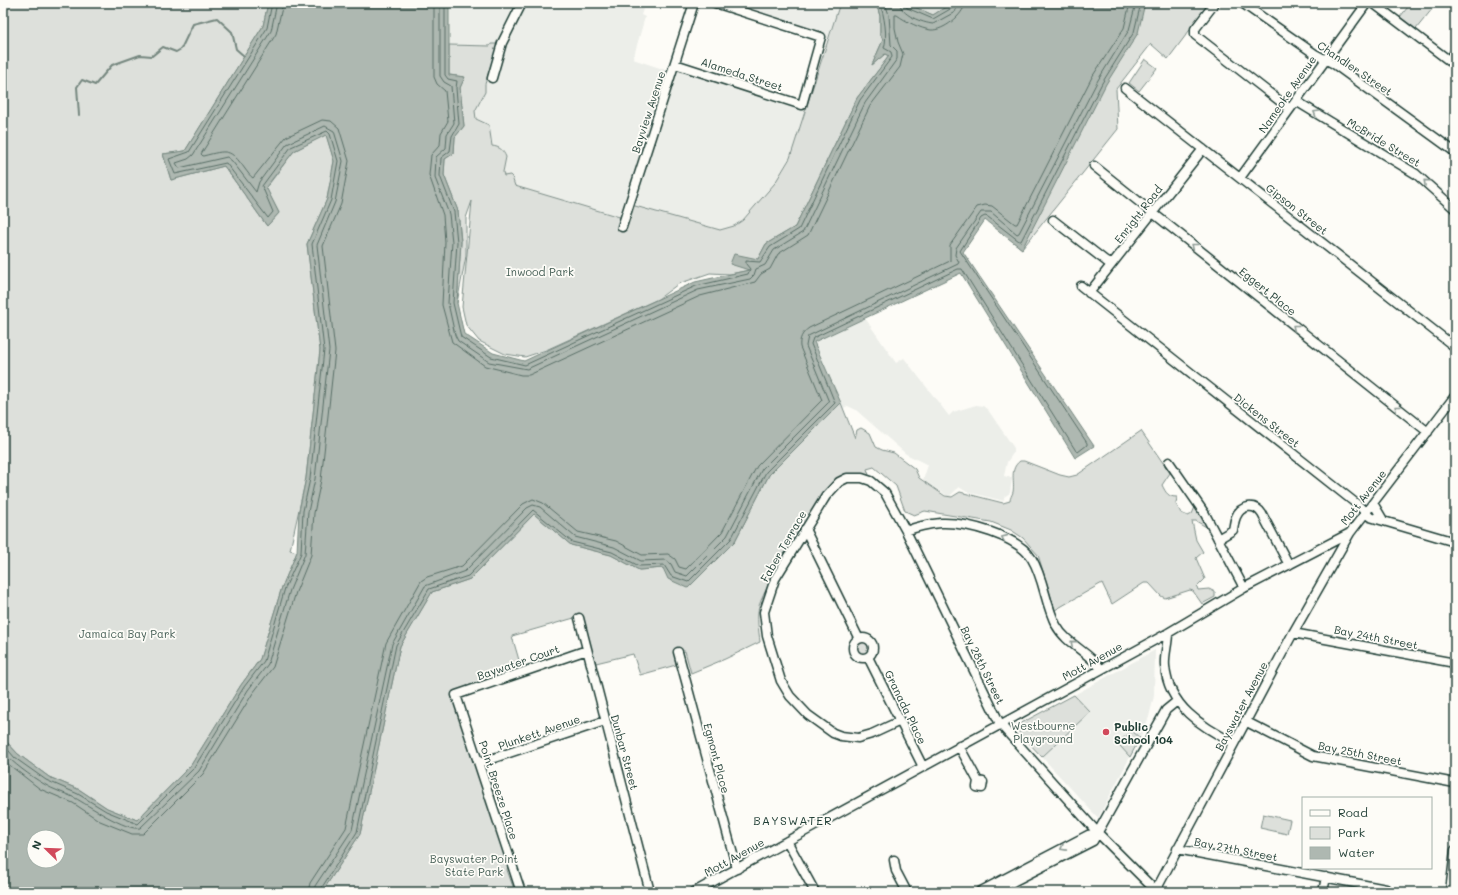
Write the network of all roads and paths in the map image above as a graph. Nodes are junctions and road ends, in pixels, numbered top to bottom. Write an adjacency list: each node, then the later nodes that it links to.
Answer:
1 (522, 3): 12 (street)
2 (694, 3): 11 (street, Bayview Avenue)
3 (716, 3): 11 (street, Alameda Street)
4 (1215, 3): 15 (street)
5 (1242, 3): 9 (street, Chandler Street)
6 (1367, 3): 9 (street, Nameoke Avenue)
7 (1373, 3): 10 (street)
8 (1455, 52): 10 (street)
9 (1325, 59): 14 (street, Nameoke Avenue); 17 (street, Chandler Street)
10 (1452, 63)
11 (675, 64): 23 (street, Bayview Avenue)
12 (492, 78)
13 (1125, 88): 16 (street, Gipson Street)
14 (1296, 101): 15 (street, Nameoke Avenue); 20 (street, McBride Street, one-way to 14)
15 (1290, 109): 19 (street, Nameoke Avenue)
16 (1204, 149): 19 (street, Gipson Street); 21 (street, Enright Road)
17 (1455, 152)
18 (1094, 166): 21 (street, Eggert Place)
19 (1240, 178): 27 (street, Gipson Street)
20 (1454, 205)
21 (1153, 213): 24 (street, Enright Road); 29 (street, Eggert Place, one-way to 21)
22 (1054, 220): 24 (street)
23 (622, 227)
24 (1111, 265): 26 (street, Enright Road)
25 (1081, 286): 26 (street, Dickens Street)
26 (1090, 293): 33 (street, Dickens Street)
27 (1455, 347)
28 (1455, 396): 29 (street, Mott Avenue)
29 (1428, 432): 32 (street, Mott Avenue)
30 (1169, 462): 38 (street)
31 (871, 481): 35 (street, Faber Terrace); 36 (street, Bay 28th Street)
32 (1374, 503): 33 (street, Mott Avenue); 34 (street)
33 (1366, 513): 34 (street, Dickens Street); 37 (street, Mott Avenue)
34 (1383, 520): 39 (street, Dickens Street)
35 (805, 529): 47 (street, Granada Place); 56 (street, Faber Terrace)
36 (906, 531): 52 (street, one-way to 36); 58 (street, Bay 28th Street)
37 (1350, 533): 40 (street, Mott Avenue); 41 (street, Bayswater Avenue)
38 (1218, 539): 42 (street); 43 (street)
39 (1455, 542)
40 (1330, 544): 41 (street); 42 (street, Mott Avenue)
41 (1335, 561): 46 (street, Bayswater Avenue)
42 (1290, 565): 43 (street, Mott Avenue)
43 (1244, 588): 45 (street, Mott Avenue)
44 (579, 618): 48 (street, Dunbar Street)
45 (1168, 633): 52 (street, Mott Avenue); 54 (street)
46 (1293, 633): 51 (street, Bay 24th Street); 57 (street, Bayswater Avenue)
47 (859, 638): 50 (street, Granada Place); 50 (street)
48 (587, 650): 53 (street, Baywater Court); 55 (street, Dunbar Street)
49 (678, 652): 70 (street, Egmont Place)
50 (868, 657): 56 (street, Granada Place)
51 (1455, 663)
52 (1101, 669): 58 (street, Mott Avenue)
53 (456, 695): 61 (street, Point Breeze Place)
54 (1177, 701): 59 (street); 65 (street)
55 (605, 721): 61 (street, Plunkett Avenue); 75 (street, Dunbar Street)
56 (900, 721): 62 (street, Granada Place)
57 (1245, 721): 59 (street, Bayswater Avenue); 64 (street, Bay 25th Street)
58 (1000, 724): 60 (street, Mott Avenue); 65 (street, Bay 28th Street)
59 (1234, 743): 67 (street, Bayswater Avenue)
60 (959, 746): 62 (street, Mott Avenue); 63 (street)
61 (479, 763): 74 (street, Point Breeze Place)
62 (923, 767): 66 (street, Mott Avenue)
63 (978, 781)
64 (1455, 782)
65 (1098, 834): 73 (street, Bay 28th Street); 79 (street, one-way to 79); 80 (street)
66 (787, 841): 70 (street, Mott Avenue); 77 (street)
67 (1177, 849): 71 (street, Bay 27th Street); 73 (street, Bayswater Avenue)
68 (1455, 850): 82 (street)
69 (894, 860): 78 (street)
70 (737, 869): 76 (street, Mott Avenue)
71 (1326, 877): 72 (street, Bay 27th Street); 81 (street)
72 (1386, 888)
73 (1155, 891)
74 (521, 892)
75 (650, 892)
76 (694, 892)
77 (815, 892)
78 (907, 892)
79 (979, 892)
80 (993, 892)
81 (1323, 892)
82 (1450, 892)

